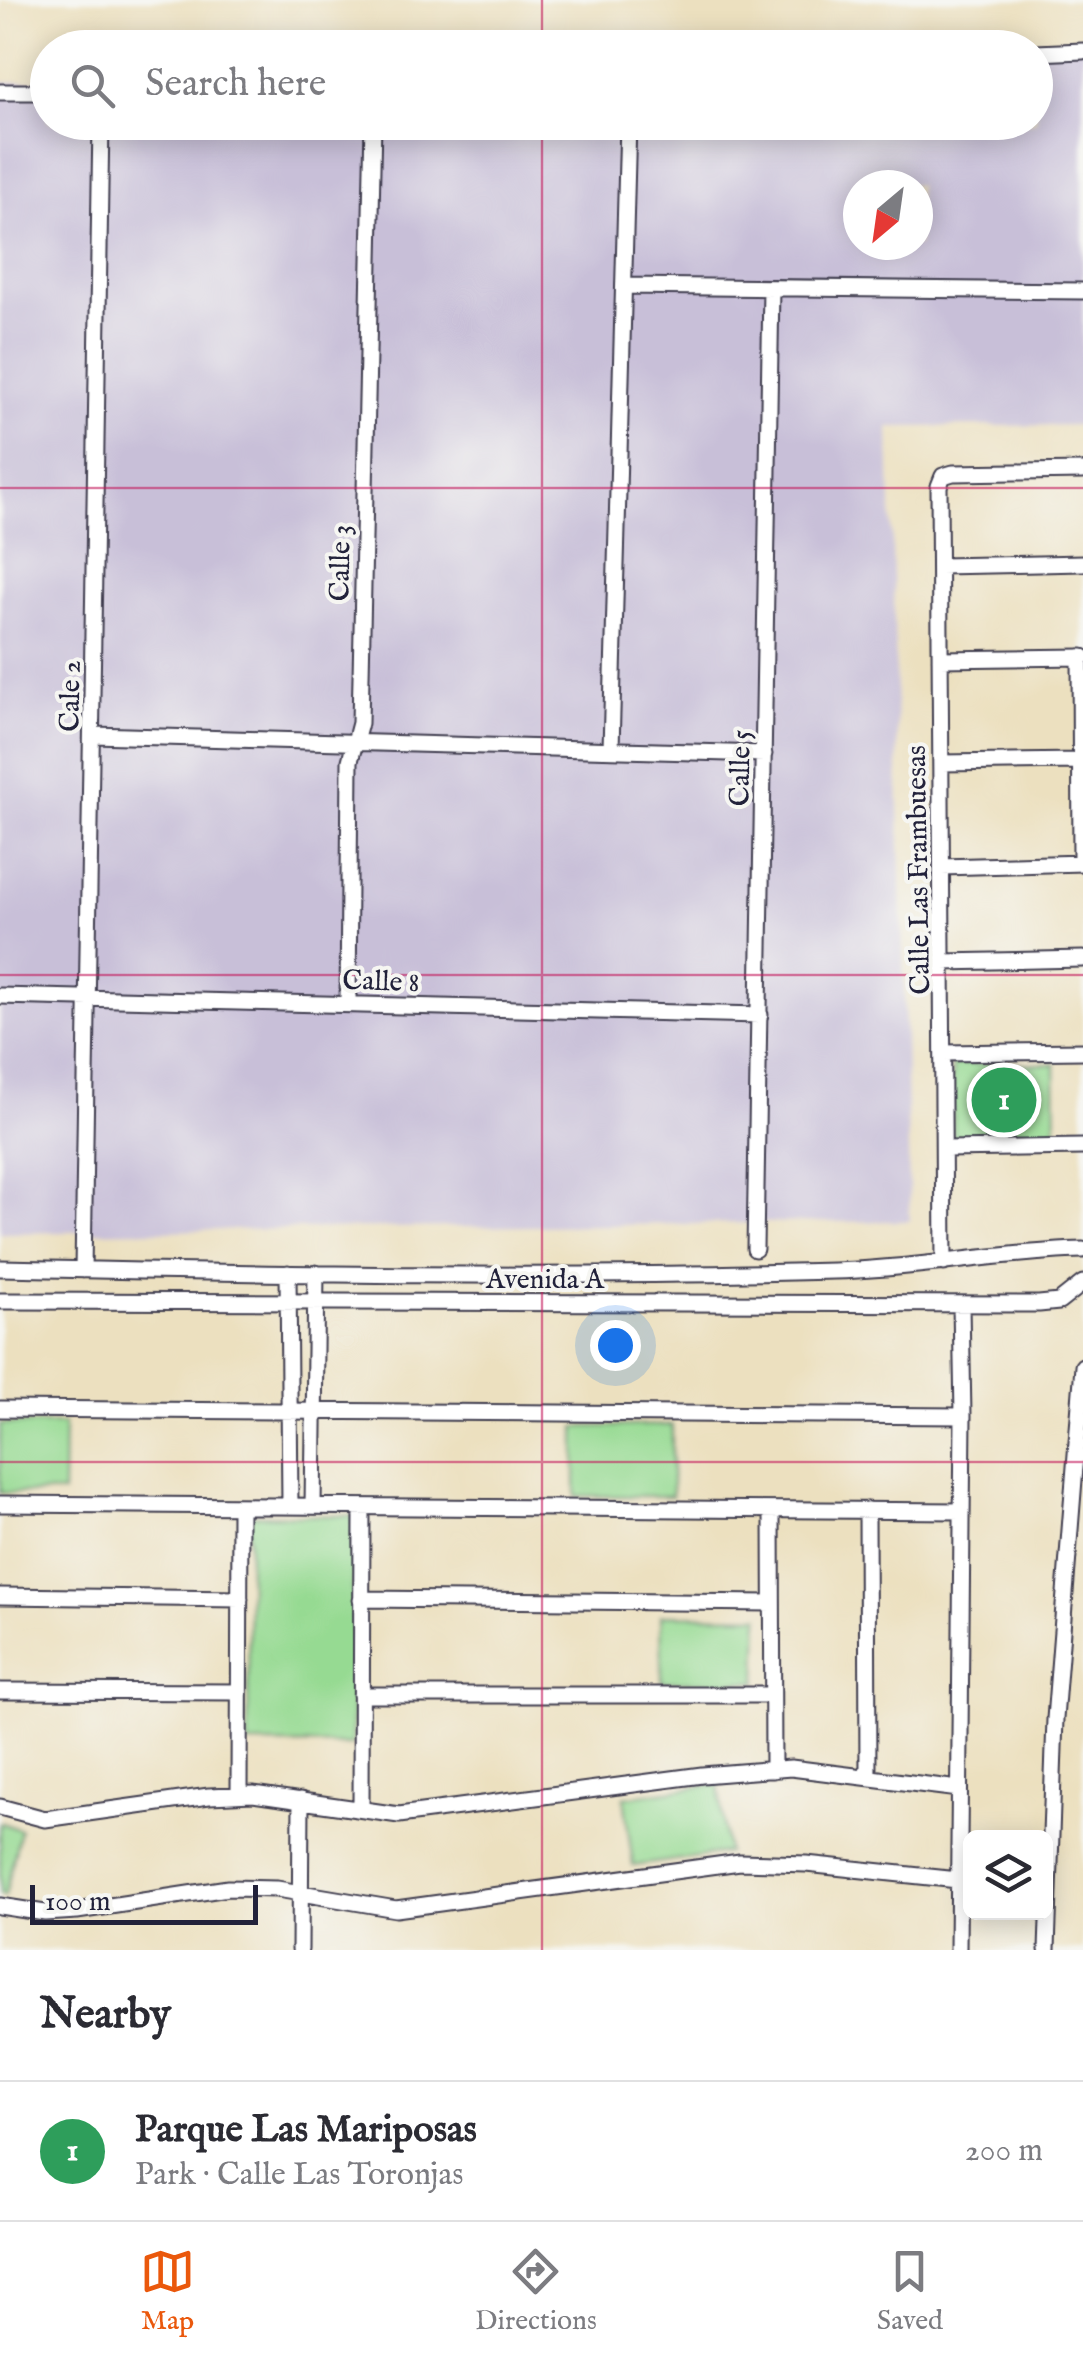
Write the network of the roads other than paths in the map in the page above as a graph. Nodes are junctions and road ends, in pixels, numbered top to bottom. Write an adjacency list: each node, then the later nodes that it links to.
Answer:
1 (1083, 51): 2 (street)
2 (1053, 53)
3 (0, 92): 4 (street)
4 (30, 92)
5 (101, 140): 16 (street, Cale 2)
6 (373, 140): 17 (street, Calle 3)
7 (628, 140): 8 (street)
8 (626, 286): 9 (street); 18 (street)
9 (771, 288): 10 (street); 19 (street, Calle 5)
10 (1083, 291)
11 (1083, 470): 13 (street, Calle Las Frambuesas)
12 (1083, 563): 13 (street)
13 (940, 566): 15 (street, Calle Las Frambuesas)
14 (1082, 657): 15 (street); 20 (street)
15 (940, 659): 21 (street, Calle Las Frambuesas)
16 (94, 735): 17 (street); 27 (street, Cale 2)
17 (355, 742): 18 (street); 28 (street, Calle 3)
18 (611, 750): 19 (street)
19 (764, 754): 29 (street, Calle 5)
20 (1081, 760): 21 (street); 22 (street)
21 (941, 762): 23 (street, Calle Las Frambuesas)
22 (1082, 863): 23 (street)
23 (942, 867): 25 (street, Calle Las Frambuesas)
24 (1083, 959): 25 (street)
25 (943, 962): 31 (street, Calle Las Frambuesas)
26 (0, 996): 27 (street, Calle 8)
27 (88, 997): 28 (street, Calle 8); 38 (street, Cale 2)
28 (348, 1004): 29 (street, Calle 8)
29 (760, 1015): 34 (street, Calle 5)
30 (1083, 1051): 31 (street)
31 (944, 1053): 33 (street, Calle Las Frambuesas)
32 (1083, 1148): 33 (street)
33 (945, 1150): 36 (street, Calle Las Frambuesas)
34 (755, 1249)
35 (1083, 1250): 36 (street, Avenida A)
36 (944, 1263): 39 (street, Avenida A)
37 (0, 1268): 38 (street, Avenida A)
38 (83, 1270): 40 (street, Avenida A)
39 (316, 1272): 40 (street, Avenida A); 43 (street)
40 (288, 1273): 44 (street)
41 (1083, 1283): 45 (street, Avenida A)
42 (0, 1301): 44 (street, Avenida A)
43 (315, 1302): 44 (street, Avenida A); 45 (street, Avenida A); 49 (street)
44 (289, 1303): 48 (street)
45 (961, 1305): 50 (street)
46 (1083, 1366): 59 (street)
47 (0, 1409): 48 (street)
48 (291, 1411): 49 (street); 53 (street)
49 (314, 1411): 50 (street); 54 (street)
50 (963, 1416): 58 (street)
51 (0, 1504): 52 (street)
52 (240, 1506): 53 (street); 61 (street)
53 (290, 1506): 54 (street)
54 (313, 1506): 55 (street)
55 (362, 1507): 56 (street); 62 (street)
56 (772, 1510): 57 (street); 63 (street)
57 (868, 1510): 58 (street); 69 (street)
58 (962, 1511): 70 (street)
59 (1075, 1588): 80 (street)
60 (0, 1596): 61 (street)
61 (240, 1599): 65 (street)
62 (361, 1600): 63 (street); 66 (street)
63 (772, 1603): 67 (street)
64 (0, 1691): 65 (street)
65 (240, 1692): 71 (street)
66 (361, 1695): 67 (street); 74 (street)
67 (772, 1695): 68 (street)
68 (772, 1770): 69 (street); 74 (street)
69 (868, 1777): 70 (street)
70 (959, 1789): 75 (street)
71 (239, 1794): 72 (street); 73 (street)
72 (300, 1800): 74 (street); 76 (street)
73 (0, 1807)
74 (361, 1809)
75 (958, 1880): 76 (street); 79 (street)
76 (300, 1894): 77 (street); 78 (street)
77 (0, 1906)
78 (300, 1950)
79 (958, 1950)
80 (1048, 1950)

